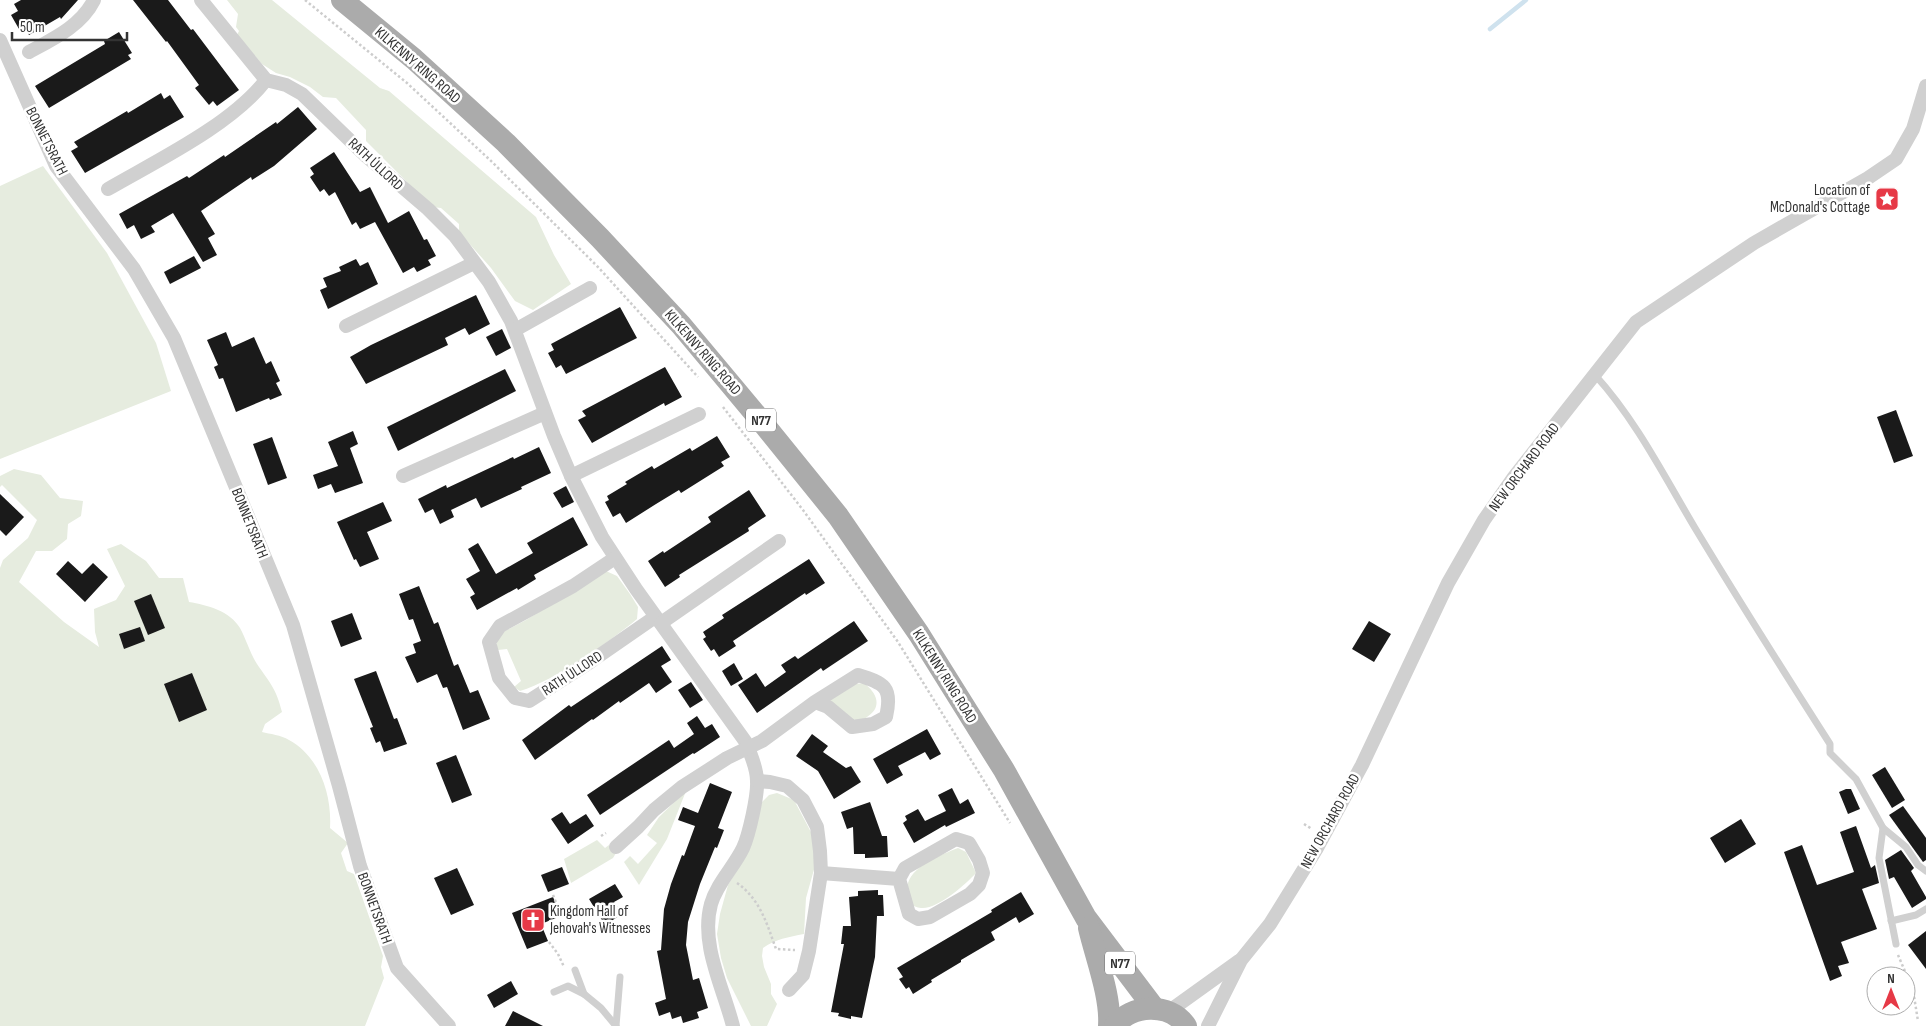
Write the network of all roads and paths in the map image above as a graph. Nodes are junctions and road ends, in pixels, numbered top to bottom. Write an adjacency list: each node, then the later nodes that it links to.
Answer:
1 (94, 0): 6 (street)
2 (200, 0): 7 (street)
3 (305, 0): 15 (path)
4 (342, 0): 39 (main road, KILKENNY RING ROAD / N77)
5 (0, 40): 51 (street, BONNETSRATH)
6 (28, 52)
7 (266, 80): 9 (street); 10 (street, RATH ÚLLORD)
8 (1926, 86): 14 (street, NEW ORCHARD ROAD)
9 (108, 189)
10 (474, 263): 12 (street); 13 (street, RATH ÚLLORD)
11 (590, 288): 13 (street)
12 (346, 326)
13 (515, 330): 17 (street, RATH ÚLLORD)
14 (1595, 376): 28 (lane); 43 (street, NEW ORCHARD ROAD)
15 (704, 384)
16 (722, 406): 27 (path)
17 (545, 413): 19 (street); 20 (street, RATH ÚLLORD)
18 (699, 414): 20 (street)
19 (403, 476)
20 (571, 476): 22 (street, RATH ÚLLORD)
21 (779, 541): 23 (street, RATH ÚLLORD)
22 (614, 558): 23 (street, RATH ÚLLORD); 23 (street, RATH ÚLLORD)
23 (658, 620): 25 (street, RATH ÚLLORD)
24 (815, 702): 24 (street); 25 (street)
25 (749, 749): 26 (street, RATH ÚLLORD); 31 (street)
26 (757, 781): 33 (street); 34 (street, RATH ÚLLORD)
27 (1013, 827)
28 (1883, 828): 32 (lane); 40 (lane)
29 (606, 833): 30 (path)
30 (601, 836)
31 (616, 846)
32 (1926, 871)
33 (821, 873): 35 (street); 42 (street)
34 (726, 875): 42 (path); 53 (street, RATH ÚLLORD)
35 (899, 879): 35 (street)
36 (553, 895): 38 (path)
37 (1926, 909): 40 (lane)
38 (562, 916)
39 (1086, 918): 49 (main road, KILKENNY RING ROAD / N77); 54 (main road, KILKENNY RING ROAD / N77)
40 (1891, 921): 41 (lane)
41 (1896, 944): 50 (path)
42 (809, 951): 46 (street)
43 (1241, 960): 49 (street, NEW ORCHARD ROAD); 57 (street, NEW ORCHARD ROAD)
44 (575, 970): 48 (lane)
45 (620, 977): 52 (lane)
46 (789, 990)
47 (554, 992): 48 (lane)
48 (584, 994): 52 (lane)
49 (1161, 1010): 55 (main road); 56 (main road, N77)
50 (1918, 1021)
51 (449, 1026)
52 (616, 1026)
53 (732, 1026)
54 (1108, 1026)
55 (1115, 1026)
56 (1186, 1026)
57 (1208, 1026)

